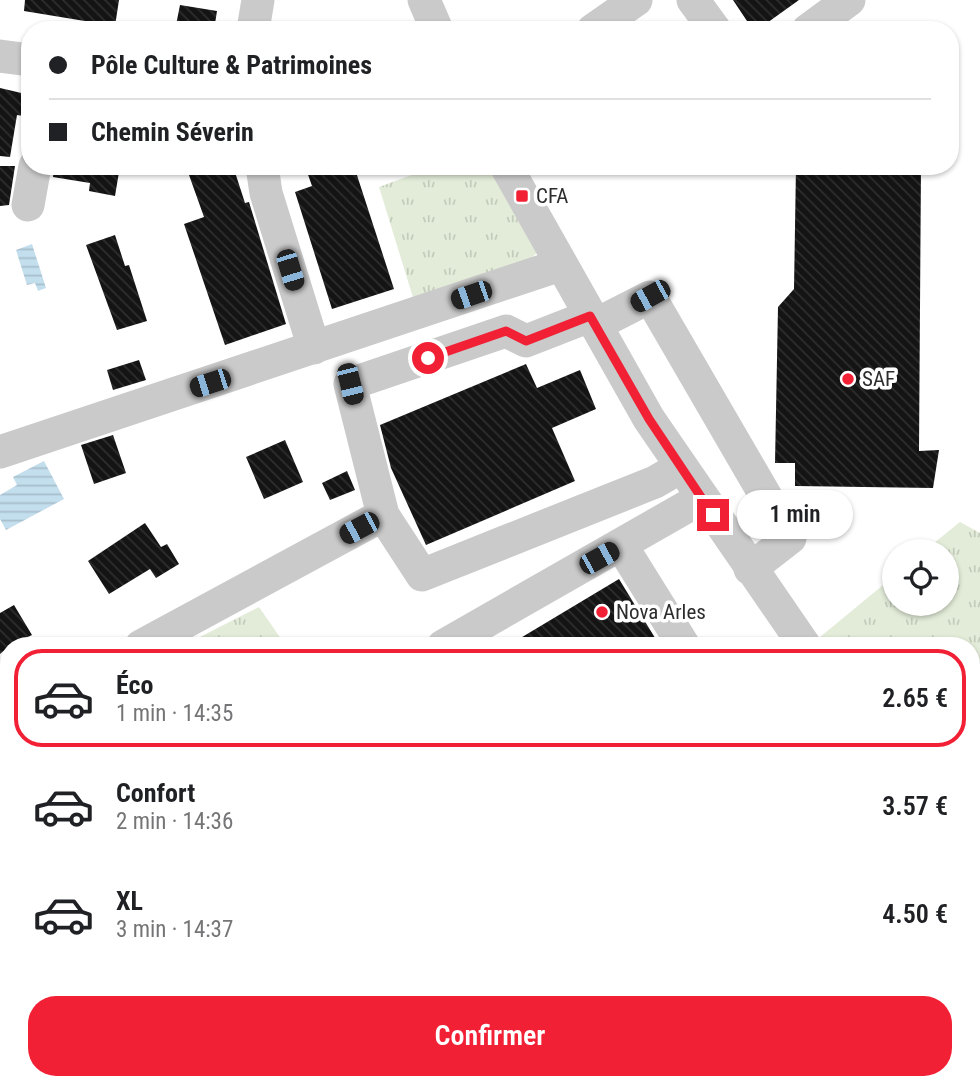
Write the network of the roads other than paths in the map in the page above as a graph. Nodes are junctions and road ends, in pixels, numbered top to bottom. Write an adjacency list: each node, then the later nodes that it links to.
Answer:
1 (258, 0): 6 (street)
2 (424, 0): 7 (street)
3 (636, 0): 8 (street)
4 (693, 0): 9 (street)
5 (849, 0): 10 (street)
6 (254, 21)
7 (433, 21)
8 (606, 21)
9 (708, 21)
10 (820, 21)
11 (0, 55): 12 (street)
12 (21, 58)
13 (33, 175): 16 (street)
14 (263, 175): 19 (street)
15 (511, 175): 17 (street)
16 (28, 205)
17 (560, 265): 18 (street); 19 (street)
18 (592, 321): 21 (street); 23 (street); 25 (street)
19 (314, 348): 20 (street)
20 (0, 453)
21 (681, 467): 22 (street); 23 (street)
22 (702, 498): 24 (street); 25 (street)
23 (383, 515): 26 (street)
24 (621, 545): 27 (street); 28 (street)
25 (750, 569): 29 (street)
26 (158, 637)
27 (459, 637)
28 (678, 637)
29 (798, 637)

